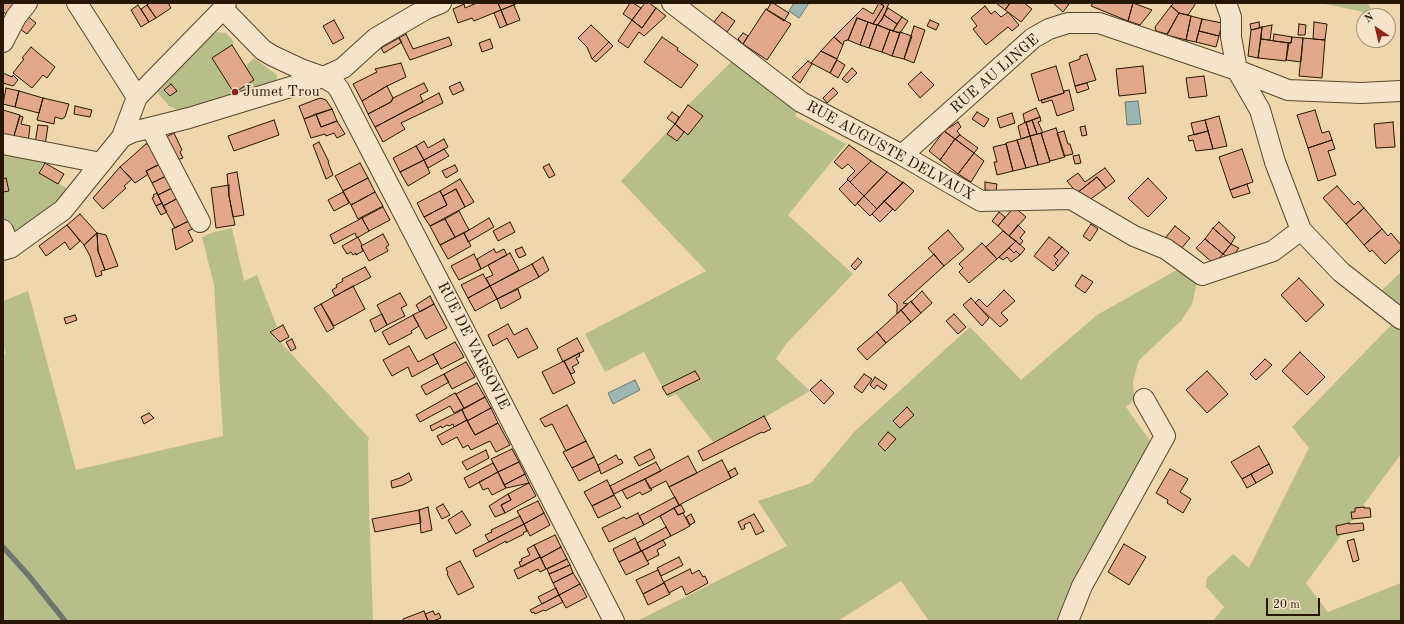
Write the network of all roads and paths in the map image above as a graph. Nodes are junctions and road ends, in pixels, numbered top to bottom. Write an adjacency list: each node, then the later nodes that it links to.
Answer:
1 (27, 3): 7 (street)
2 (77, 3): 11 (street)
3 (441, 3): 9 (street)
4 (672, 3): 15 (street, RUE AUGUSTE DELVAUX)
5 (1226, 3): 8 (street)
6 (225, 6): 9 (street); 11 (street)
7 (3, 42)
8 (1237, 70): 10 (street, RUE AU LINGE); 15 (street, RUE AU LINGE); 19 (street)
9 (323, 76): 12 (street); 23 (street, RUE DE VARSOVIE)
10 (1401, 91)
11 (137, 97): 13 (street)
12 (151, 128): 13 (street); 17 (street)
13 (122, 137): 16 (street)
14 (3, 144): 16 (street)
15 (902, 155): 19 (street, RUE AUGUSTE DELVAUX)
16 (102, 163): 20 (street)
17 (200, 222)
18 (3, 230): 20 (street)
19 (1301, 230): 21 (street)
20 (6, 249)
21 (1401, 318)
22 (1144, 398): 24 (street)
23 (614, 621)
24 (1068, 621)

